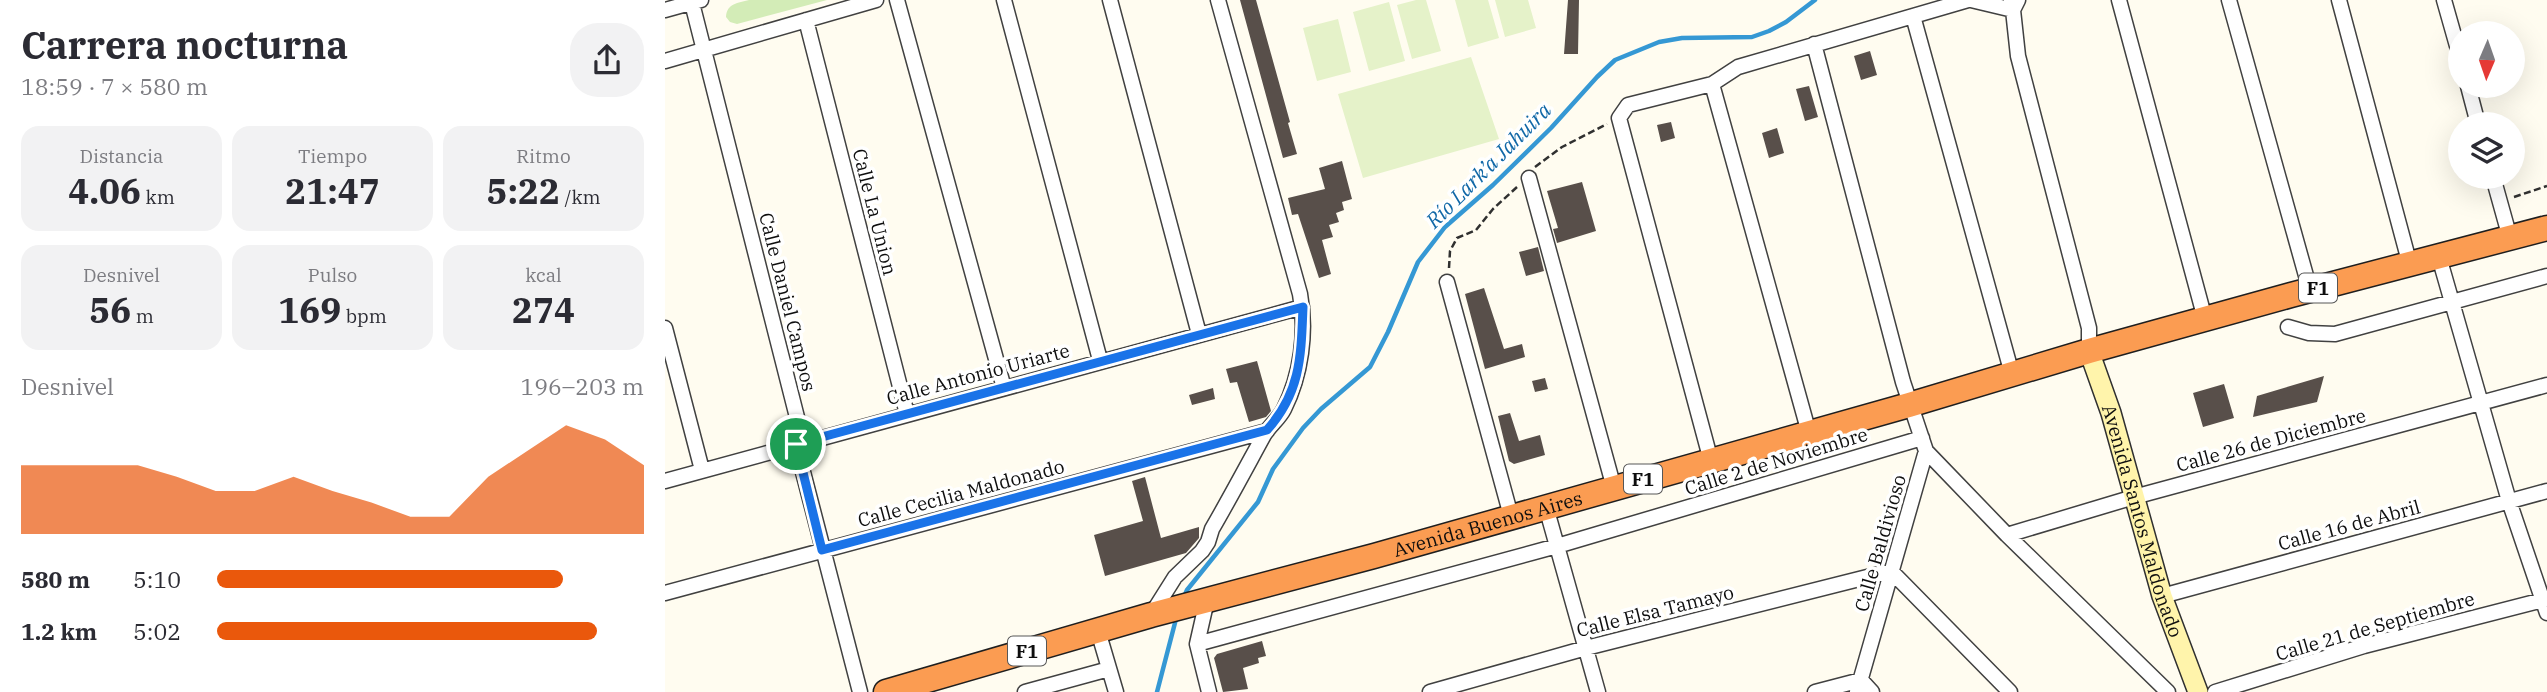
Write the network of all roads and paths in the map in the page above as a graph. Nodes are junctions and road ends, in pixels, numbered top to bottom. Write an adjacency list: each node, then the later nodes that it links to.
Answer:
1 (876, 0): 15 (street)
2 (897, 0): 43 (street)
3 (1004, 0): 40 (street)
4 (1110, 0): 38 (street)
5 (1218, 0): 34 (street)
6 (1969, 0): 12 (street); 14 (street)
7 (2119, 0): 35 (street)
8 (2228, 0): 32 (street)
9 (2339, 0): 29 (street)
10 (2444, 0): 16 (street)
11 (696, 1): 13 (street); 18 (street, Calle Daniel Campos)
12 (2014, 3): 39 (street)
13 (665, 10)
14 (1913, 16): 17 (street); 41 (street)
15 (806, 20): 18 (street); 46 (street, Calle La Union)
16 (2450, 21)
17 (1814, 44): 20 (street); 45 (street)
18 (704, 49): 19 (street); 49 (street, Calle Daniel Campos)
19 (665, 61)
20 (1712, 84): 21 (street); 48 (street)
21 (1619, 118): 22 (path); 51 (street)
22 (1529, 178): 31 (path); 54 (street)
23 (2547, 186): 25 (path)
24 (2496, 189): 25 (street)
25 (2500, 203): 27 (street)
26 (2547, 228): 27 (highway, F1)
27 (2510, 238): 28 (highway, F1)
28 (2439, 257): 29 (highway, F1); 33 (street)
29 (2410, 265): 32 (highway, F1)
30 (2547, 276): 33 (street)
31 (1447, 282): 59 (street)
32 (2310, 290): 35 (highway, F1)
33 (2453, 300): 36 (street); 44 (street)
34 (1303, 307): 38 (street, Calle Antonio Uriarte); 47 (street)
35 (2205, 319): 39 (highway, F1)
36 (2288, 327)
37 (665, 328): 52 (street)
38 (1199, 334): 40 (street, Calle Antonio Uriarte)
39 (2089, 351): 41 (highway, Avenida Buenos Aires / F1); 56 (street, Avenida Santos Maldonado)
40 (1100, 360): 43 (street, Calle Antonio Uriarte)
41 (2012, 374): 45 (highway, Avenida Buenos Aires / F1)
42 (2547, 385): 44 (street, Calle 26 de Diciembre)
43 (1004, 388): 46 (street, Calle Antonio Uriarte)
44 (2480, 402): 56 (street, Calle 26 de Diciembre); 57 (street)
45 (1909, 405): 48 (highway, Avenida Buenos Aires / F1); 50 (street)
46 (907, 414): 49 (street, Calle Antonio Uriarte)
47 (1267, 430): 62 (street, Calle Cecilia Maldonado); 68 (street)
48 (1809, 433): 51 (highway, Avenida Buenos Aires / F1)
49 (796, 444): 52 (street, Calle Antonio Uriarte); 62 (street, Calle Daniel Campos)
50 (1924, 445): 60 (street); 61 (street, Calle 2 de Noviembre); 63 (street, Calle Baldivioso)
51 (1711, 461): 54 (highway, Avenida Buenos Aires / F1)
52 (702, 470): 53 (street, Calle Antonio Uriarte)
53 (665, 481)
54 (1614, 488): 58 (highway, Avenida Buenos Aires / F1)
55 (2547, 491): 57 (street, Calle 16 de Abril)
56 (2134, 497): 60 (street, Calle 26 de Diciembre); 65 (street, Avenida Santos Maldonado)
57 (2509, 501): 65 (street, Calle 16 de Abril); 67 (street)
58 (1546, 507): 59 (highway, Avenida Buenos Aires / F1); 61 (street)
59 (1511, 516): 66 (highway, Avenida Buenos Aires / F1)
60 (2007, 535): 84 (street)
61 (1557, 546): 70 (street, Calle 2 de Noviembre); 71 (street)
62 (822, 550): 64 (street, Calle Cecilia Maldonado); 75 (street, Calle Daniel Campos)
63 (1891, 572): 71 (street, Calle Elsa Tamayo); 73 (street, Calle Baldivioso); 83 (street)
64 (665, 593)
65 (2162, 596): 85 (street, Avenida Santos Maldonado)
66 (1202, 601): 68 (highway, Avenida Buenos Aires / F1); 70 (street)
67 (2546, 604): 86 (street, Calle 21 de Septiembre)
68 (1160, 613): 69 (highway, Avenida Buenos Aires / F1)
69 (1098, 631): 72 (street); 74 (highway, Avenida Buenos Aires / F1)
70 (1196, 644): 78 (street)
71 (1586, 648): 79 (street, Calle Elsa Tamayo); 80 (street)
72 (1109, 669): 76 (street); 77 (street)
73 (1859, 686): 81 (street); 82 (street)
74 (897, 691)
75 (860, 692)
76 (1025, 692)
77 (1116, 692)
78 (1209, 692)
79 (1430, 692)
80 (1598, 692)
81 (1815, 692)
82 (1872, 692)
83 (2010, 692)
84 (2168, 692)
85 (2198, 692)
86 (2215, 692)

